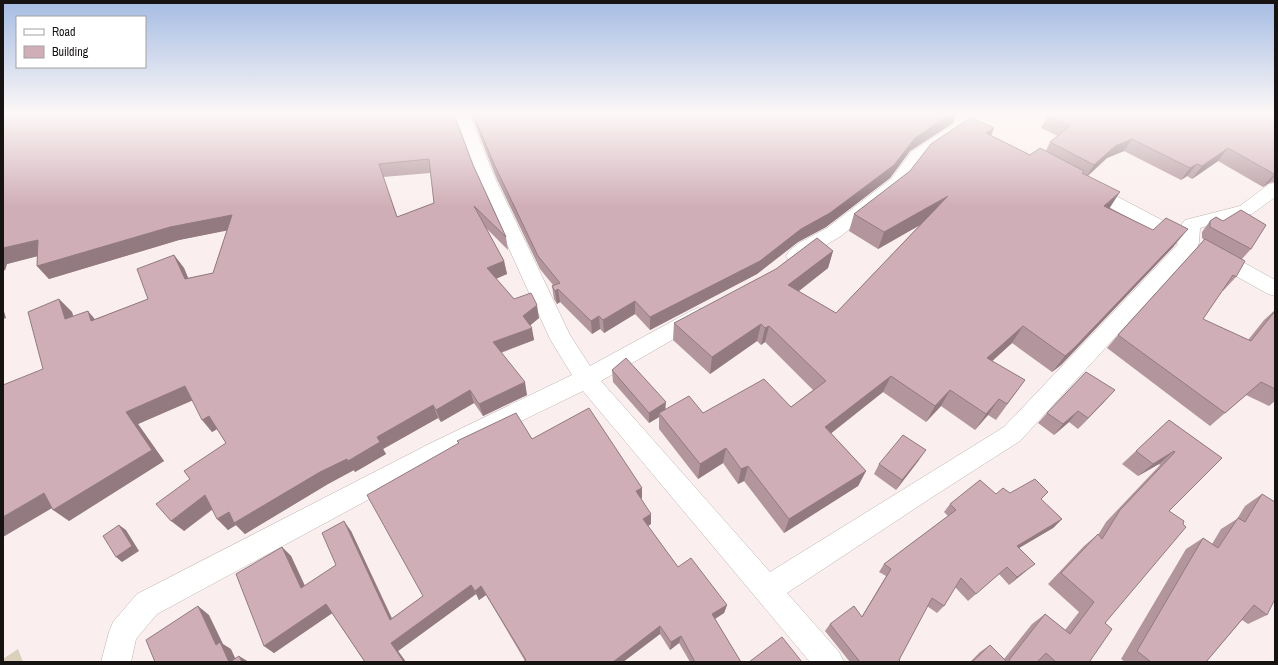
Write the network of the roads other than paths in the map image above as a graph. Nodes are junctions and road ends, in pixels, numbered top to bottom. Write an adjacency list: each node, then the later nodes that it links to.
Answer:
1 (473, 145): 9 (street)
2 (929, 145): 6 (street)
3 (1078, 183): 5 (street)
4 (1275, 188): 5 (street)
5 (1190, 243): 7 (street); 10 (street)
6 (783, 266)
7 (1275, 289)
8 (712, 308): 9 (street)
9 (586, 379): 10 (street); 11 (street)
10 (767, 590): 12 (street)
11 (116, 662)
12 (829, 662)

